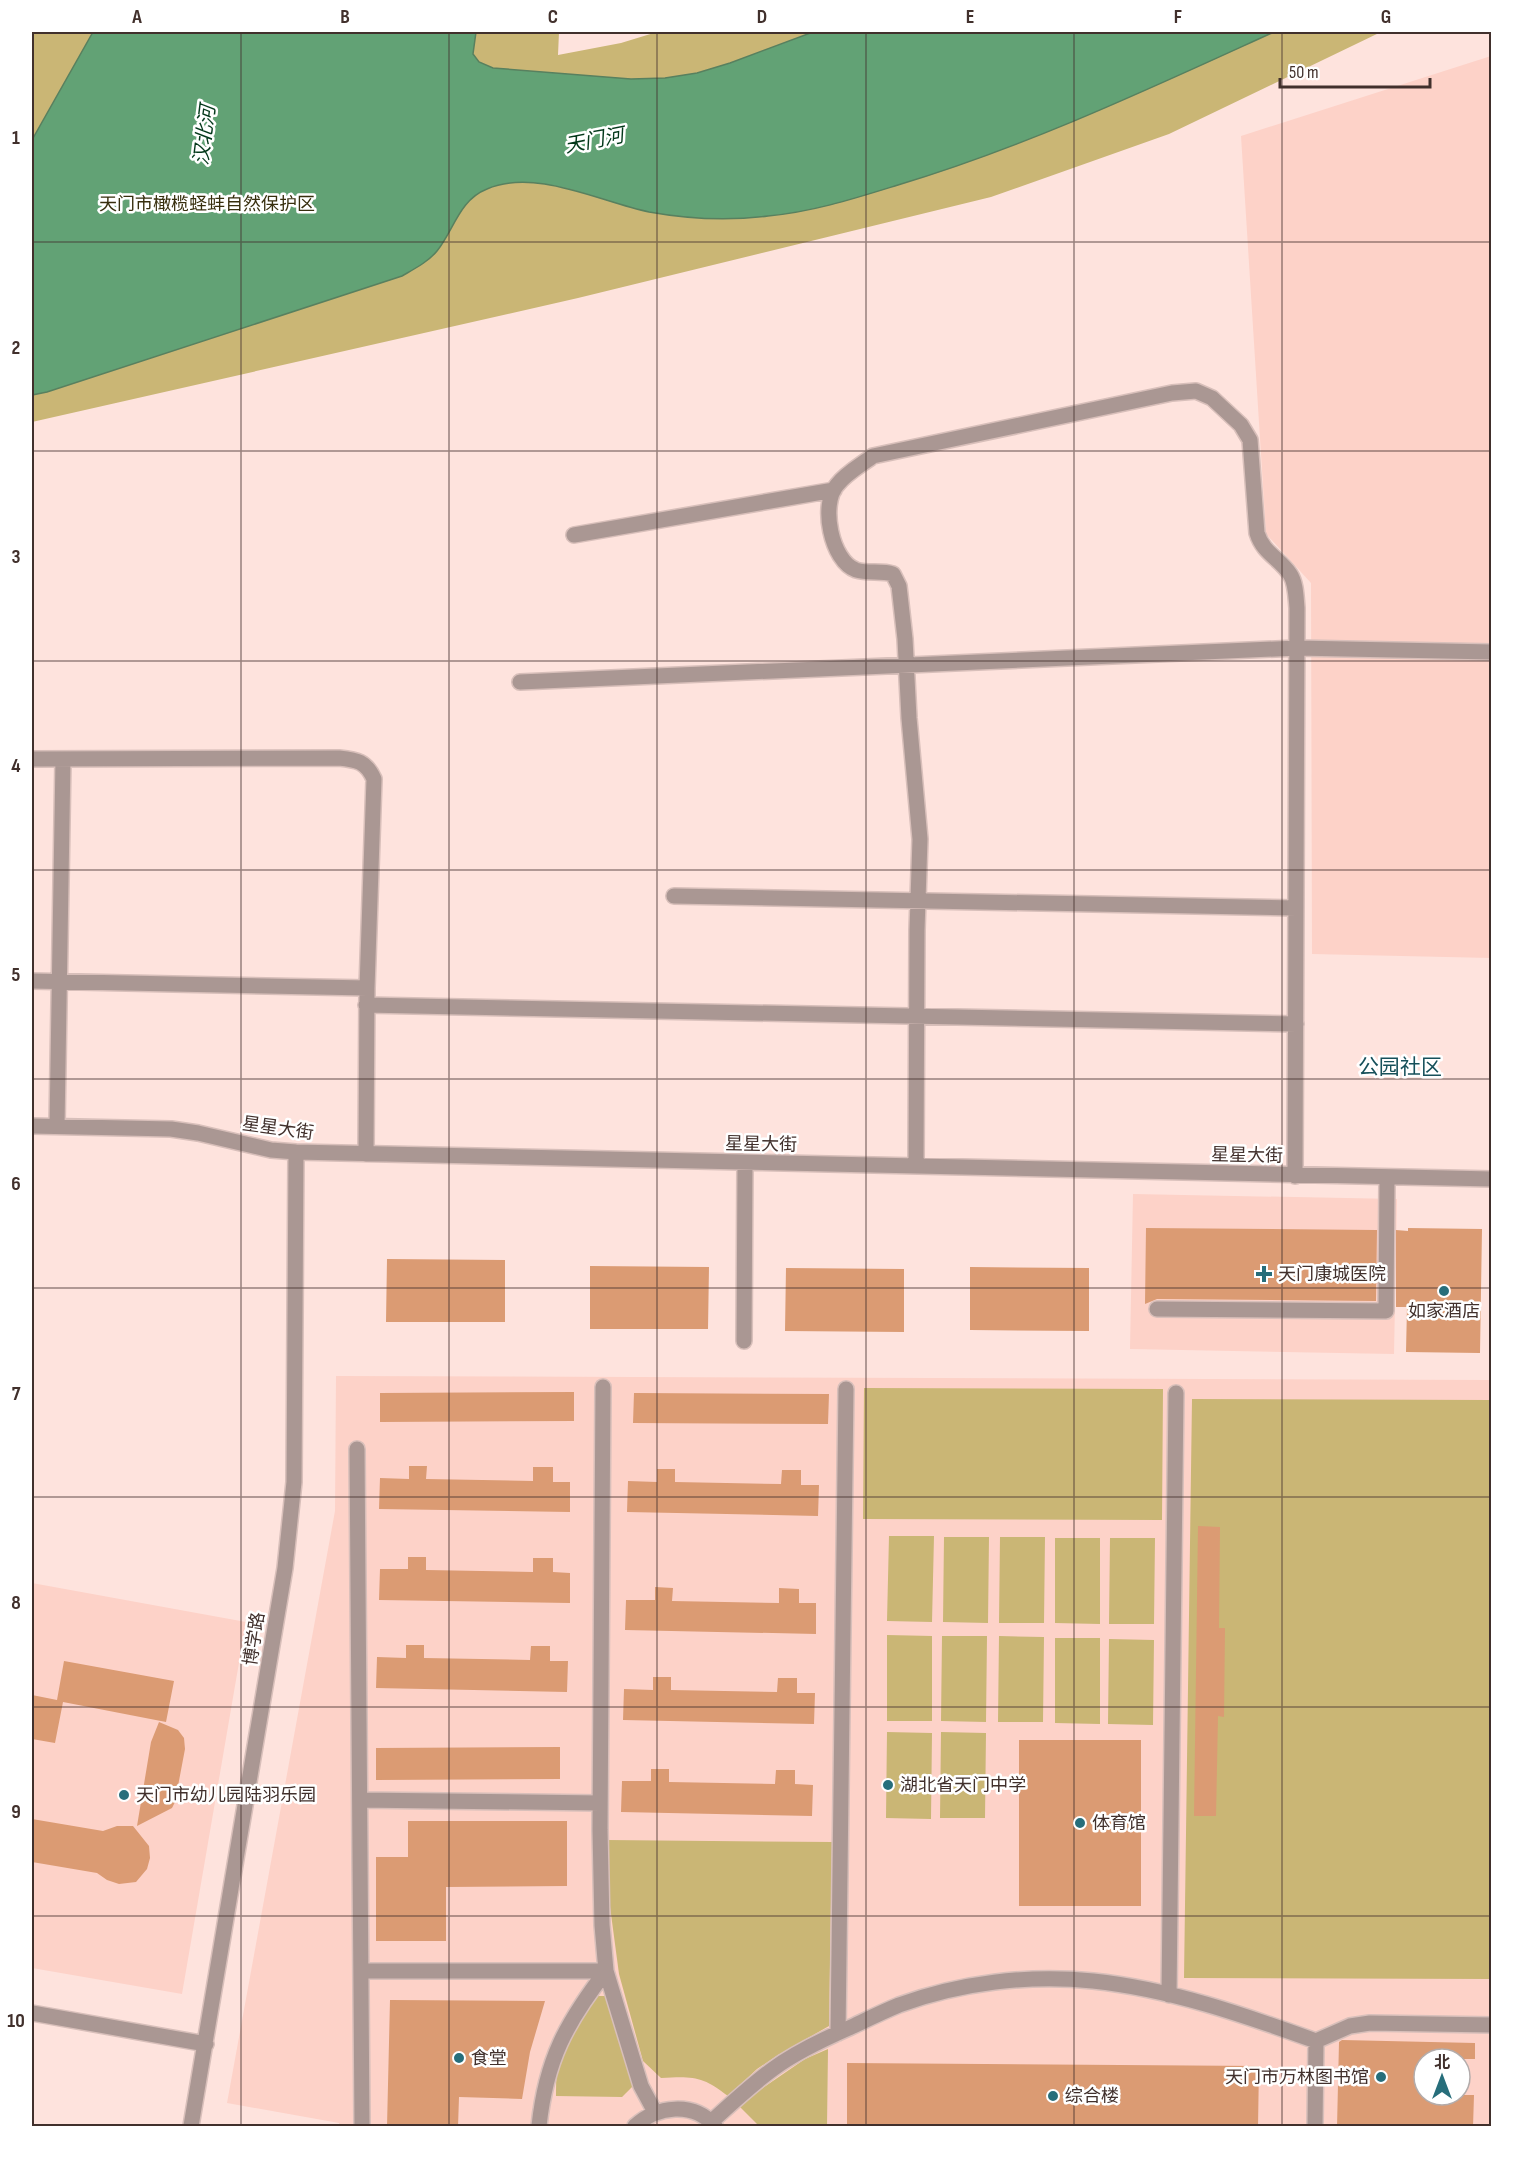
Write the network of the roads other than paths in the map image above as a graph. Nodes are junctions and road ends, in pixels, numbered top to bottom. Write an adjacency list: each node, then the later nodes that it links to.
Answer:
1 (834, 490): 2 (street); 3 (street); 5 (street)
2 (574, 535)
3 (1297, 648): 4 (street); 5 (street); 11 (street)
4 (1491, 652)
5 (906, 664): 6 (street); 10 (street)
6 (520, 682)
7 (32, 759): 8 (street)
8 (63, 759): 13 (street); 14 (street)
9 (674, 896): 10 (street)
10 (918, 901): 11 (street); 16 (street)
11 (1296, 908): 17 (street)
12 (32, 981): 13 (street)
13 (60, 982): 14 (street); 19 (street)
14 (367, 988): 15 (street)
15 (366, 1005): 16 (street); 21 (street)
16 (917, 1016): 17 (street); 23 (street)
17 (1296, 1024): 24 (street)
18 (32, 1126): 19 (street, 星星大街)
19 (57, 1126): 20 (street, 星星大街)
20 (296, 1152): 21 (street, 星星大街); 42 (street, 博学路)
21 (366, 1155): 22 (street, 星星大街)
22 (745, 1163): 23 (street, 星星大街); 28 (street)
23 (916, 1166): 24 (street, 星星大街)
24 (1295, 1176): 25 (street, 星星大街)
25 (1387, 1178): 26 (street, 星星大街); 27 (street)
26 (1491, 1179)
27 (1156, 1309)
28 (744, 1341)
29 (603, 1386): 34 (street)
30 (846, 1389): 40 (street)
31 (1176, 1393): 37 (street)
32 (357, 1449): 33 (street)
33 (360, 1800): 34 (street); 35 (street)
34 (600, 1803): 36 (street)
35 (361, 1971): 36 (street); 46 (street)
36 (606, 1971): 43 (street); 47 (street)
37 (1169, 1995): 40 (street); 41 (street)
38 (32, 2013): 42 (street)
39 (1491, 2025): 41 (street)
40 (838, 2033): 44 (street)
41 (1317, 2041): 49 (street)
42 (206, 2044): 45 (street, 博学路)
43 (655, 2112): 44 (street); 48 (street)
44 (713, 2124)
45 (191, 2127)
46 (362, 2127)
47 (539, 2127)
48 (635, 2127)
49 (1315, 2127)

